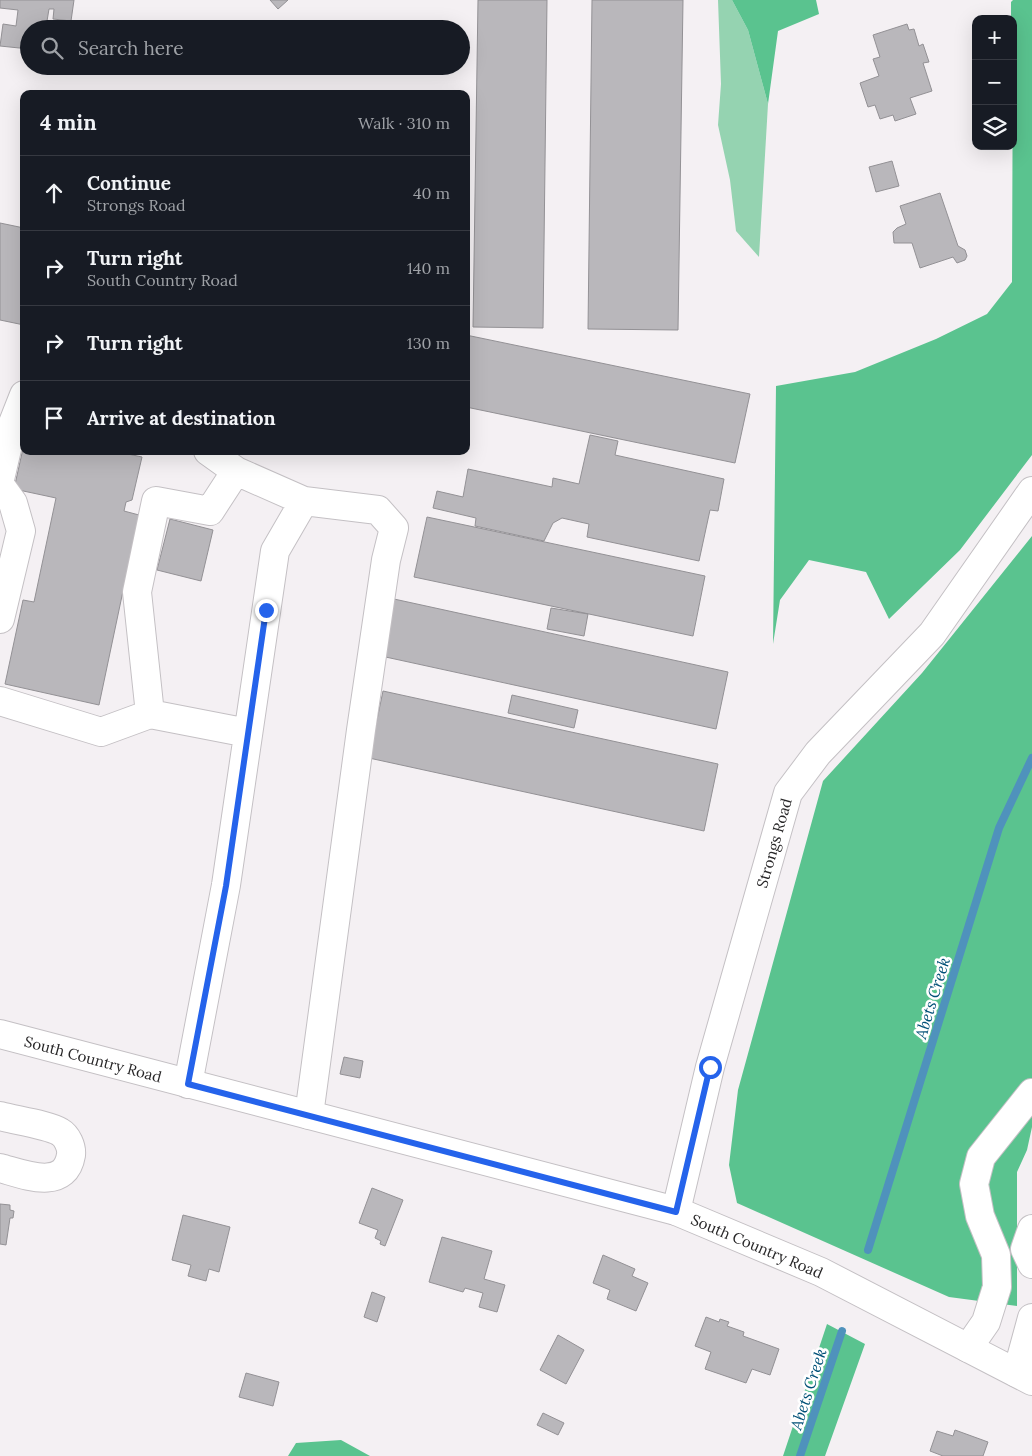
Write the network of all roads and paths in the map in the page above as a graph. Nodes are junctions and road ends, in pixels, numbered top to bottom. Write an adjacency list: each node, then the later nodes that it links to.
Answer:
1 (20, 405): 4 (main road)
2 (213, 455): 3 (main road)
3 (236, 472): 7 (main road); 10 (main road)
4 (0, 479)
5 (0, 485): 8 (main road)
6 (1032, 491): 18 (main road, Strongs Road)
7 (304, 501): 11 (main road); 15 (main road)
8 (0, 619)
9 (0, 701): 10 (main road)
10 (150, 714): 11 (main road)
11 (248, 732): 13 (main road)
12 (0, 1034): 13 (main road, South Country Road)
13 (188, 1084): 15 (main road, South Country Road)
14 (1032, 1093): 22 (main road)
15 (309, 1115): 18 (main road, South Country Road)
16 (0, 1116): 17 (main road)
17 (0, 1168)
18 (676, 1212): 22 (main road, South Country Road)
19 (1032, 1228): 20 (main road)
20 (1032, 1264)
21 (1032, 1318): 23 (main road)
22 (968, 1348): 23 (main road, South Country Road)
23 (1025, 1377)

